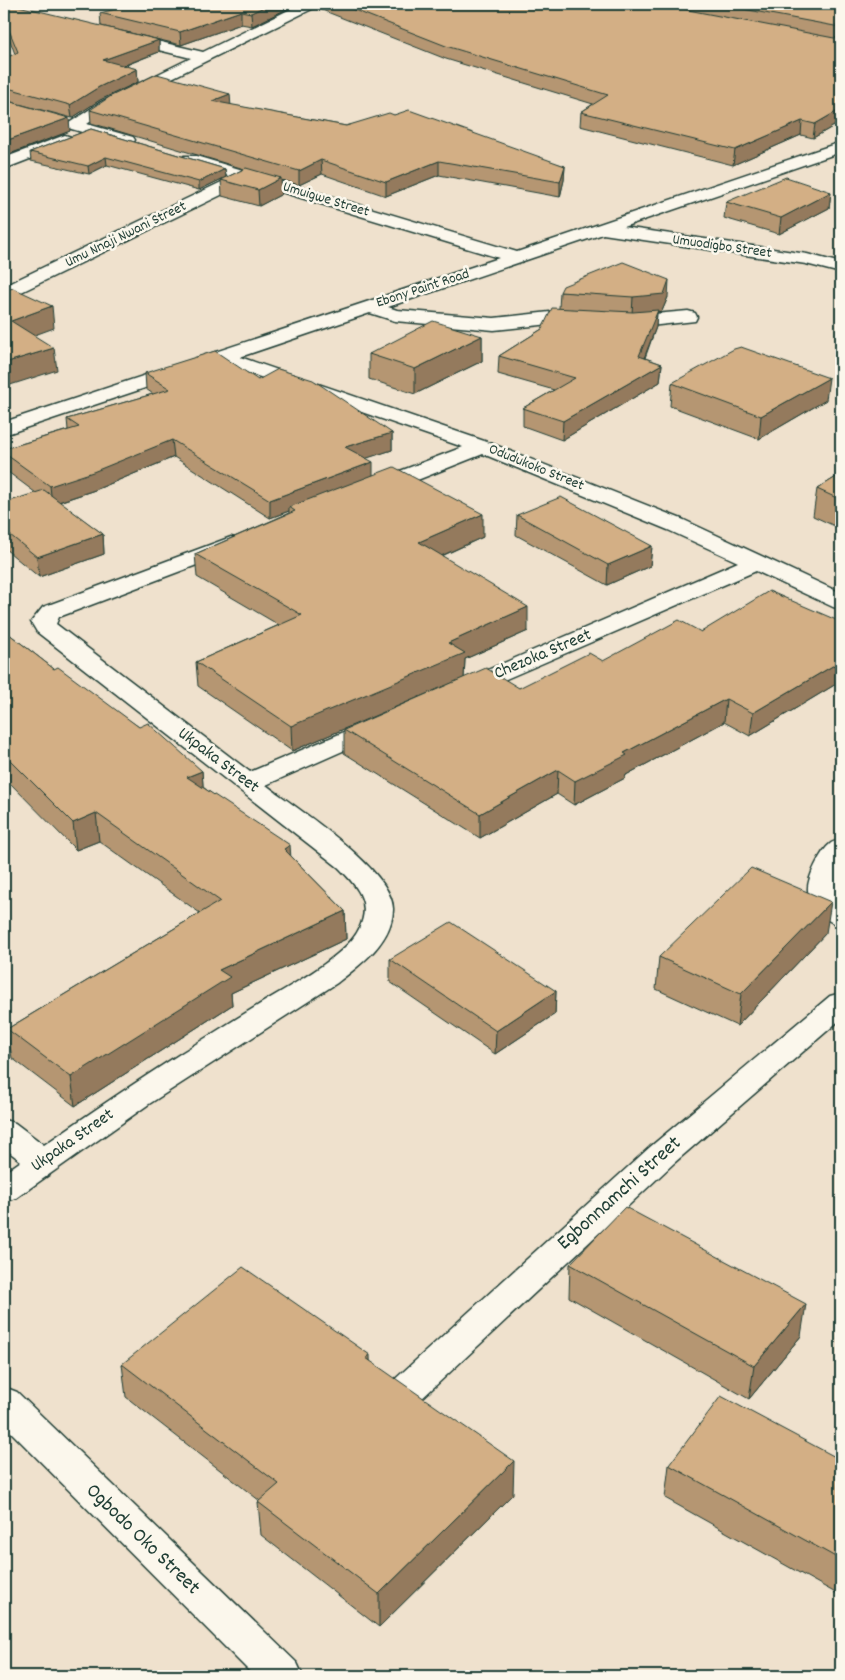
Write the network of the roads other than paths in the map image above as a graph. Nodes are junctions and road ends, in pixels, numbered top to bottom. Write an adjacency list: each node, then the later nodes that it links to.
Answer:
1 (311, 4): 3 (street)
2 (107, 34): 3 (street)
3 (202, 56): 5 (street)
4 (57, 121): 5 (street)
5 (74, 125): 6 (street)
6 (92, 130): 7 (street); 10 (street)
7 (145, 146)
8 (841, 147): 12 (street, Ebony Paint Road)
9 (172, 154): 11 (street, Umuigwe Street)
10 (4, 164)
11 (247, 176): 13 (street, Umuigwe Street); 15 (street, Umu Nnaji Nwani Street)
12 (603, 229): 13 (street, Ebony Paint Road); 14 (street, Umuodigbo Street)
13 (517, 258): 16 (street, Ebony Paint Road)
14 (841, 268)
15 (4, 293)
16 (369, 307): 17 (street); 18 (street, Ebony Paint Road)
17 (688, 317)
18 (221, 357): 19 (street, Ebony Paint Road); 20 (street, Odudukoko Street)
19 (4, 429)
20 (484, 447): 21 (street); 23 (street, Odudukoko Street)
21 (350, 498)
22 (256, 534): 27 (street, Ukpaka Street)
23 (756, 562): 24 (street, Odudukoko Street); 25 (street, Chezoka Street)
24 (841, 602)
25 (438, 700)
26 (402, 716): 27 (street)
27 (248, 783): 32 (street, Ukpaka Street)
28 (841, 848): 29 (street)
29 (841, 917)
30 (841, 1003): 34 (street, Egbonnamchi Street)
31 (4, 1131): 32 (street)
32 (43, 1161): 33 (street, Ukpaka Street)
33 (4, 1189)
34 (405, 1392)
35 (4, 1402): 36 (street, Ogbodo Oko Street)
36 (282, 1676)

